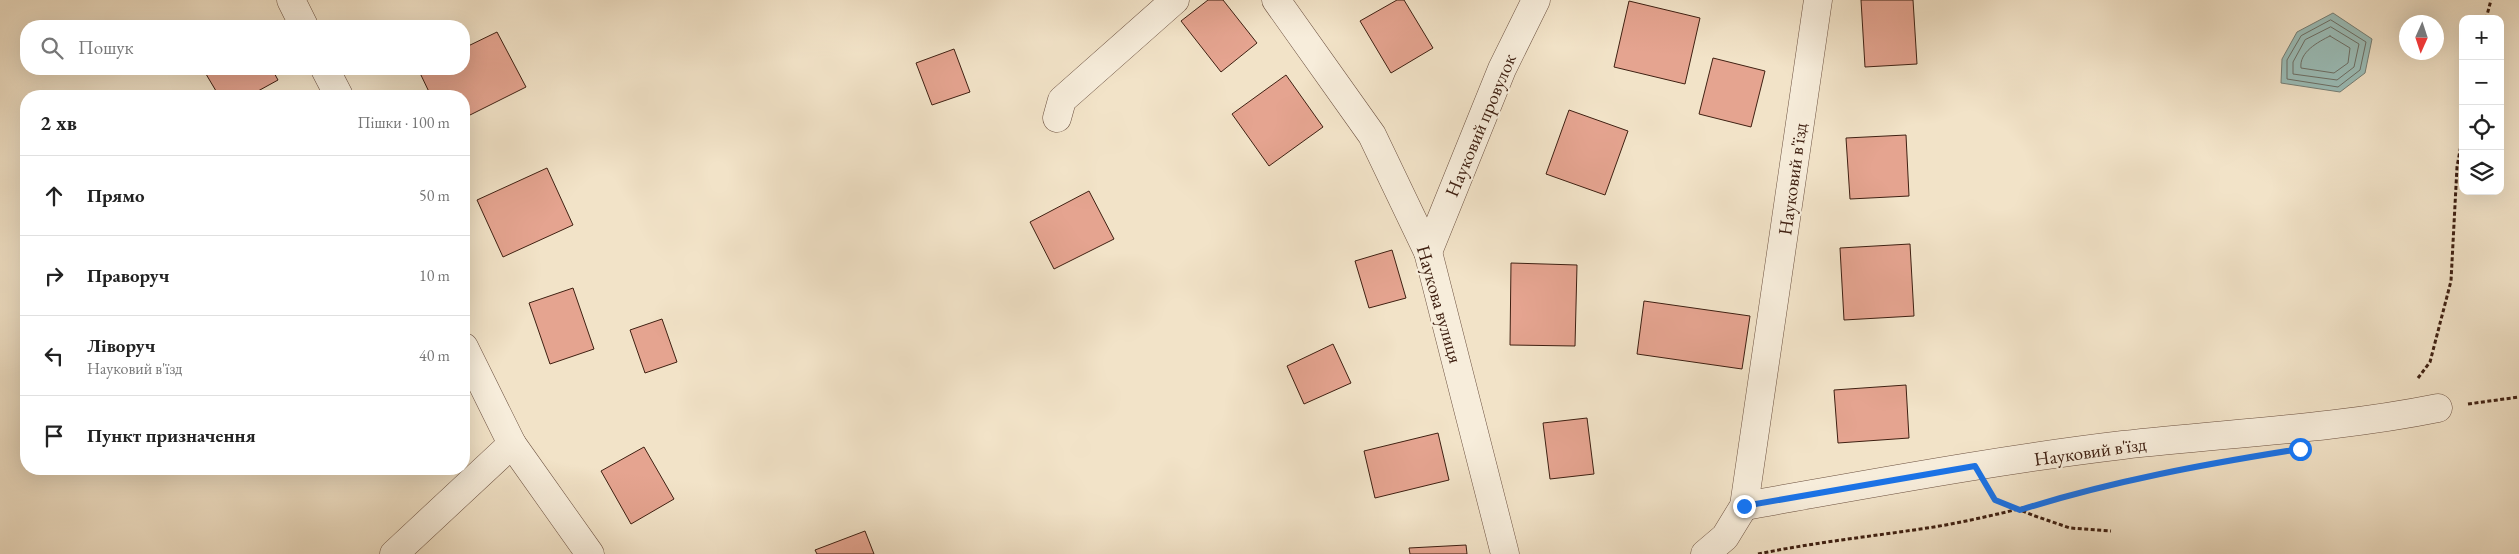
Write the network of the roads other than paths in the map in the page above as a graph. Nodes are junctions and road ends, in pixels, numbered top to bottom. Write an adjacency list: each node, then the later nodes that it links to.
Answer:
1 (291, 0): 6 (street)
2 (1175, 0): 9 (street)
3 (1276, 0): 10 (street, Наукова вулиця)
4 (1536, 0): 10 (street, Науковий провулок)
5 (1818, 0): 14 (street, Науковий в'їзд)
6 (301, 20)
7 (328, 75): 8 (street)
8 (336, 90)
9 (1057, 118)
10 (1428, 252): 17 (street, Наукова вулиця)
11 (470, 359): 13 (street)
12 (2438, 408): 14 (street, Науковий в'їзд)
13 (512, 444): 15 (street); 16 (street)
14 (1744, 506): 18 (street, Науковий в'їзд)
15 (394, 554)
16 (590, 554)
17 (1505, 554)
18 (1705, 554)

